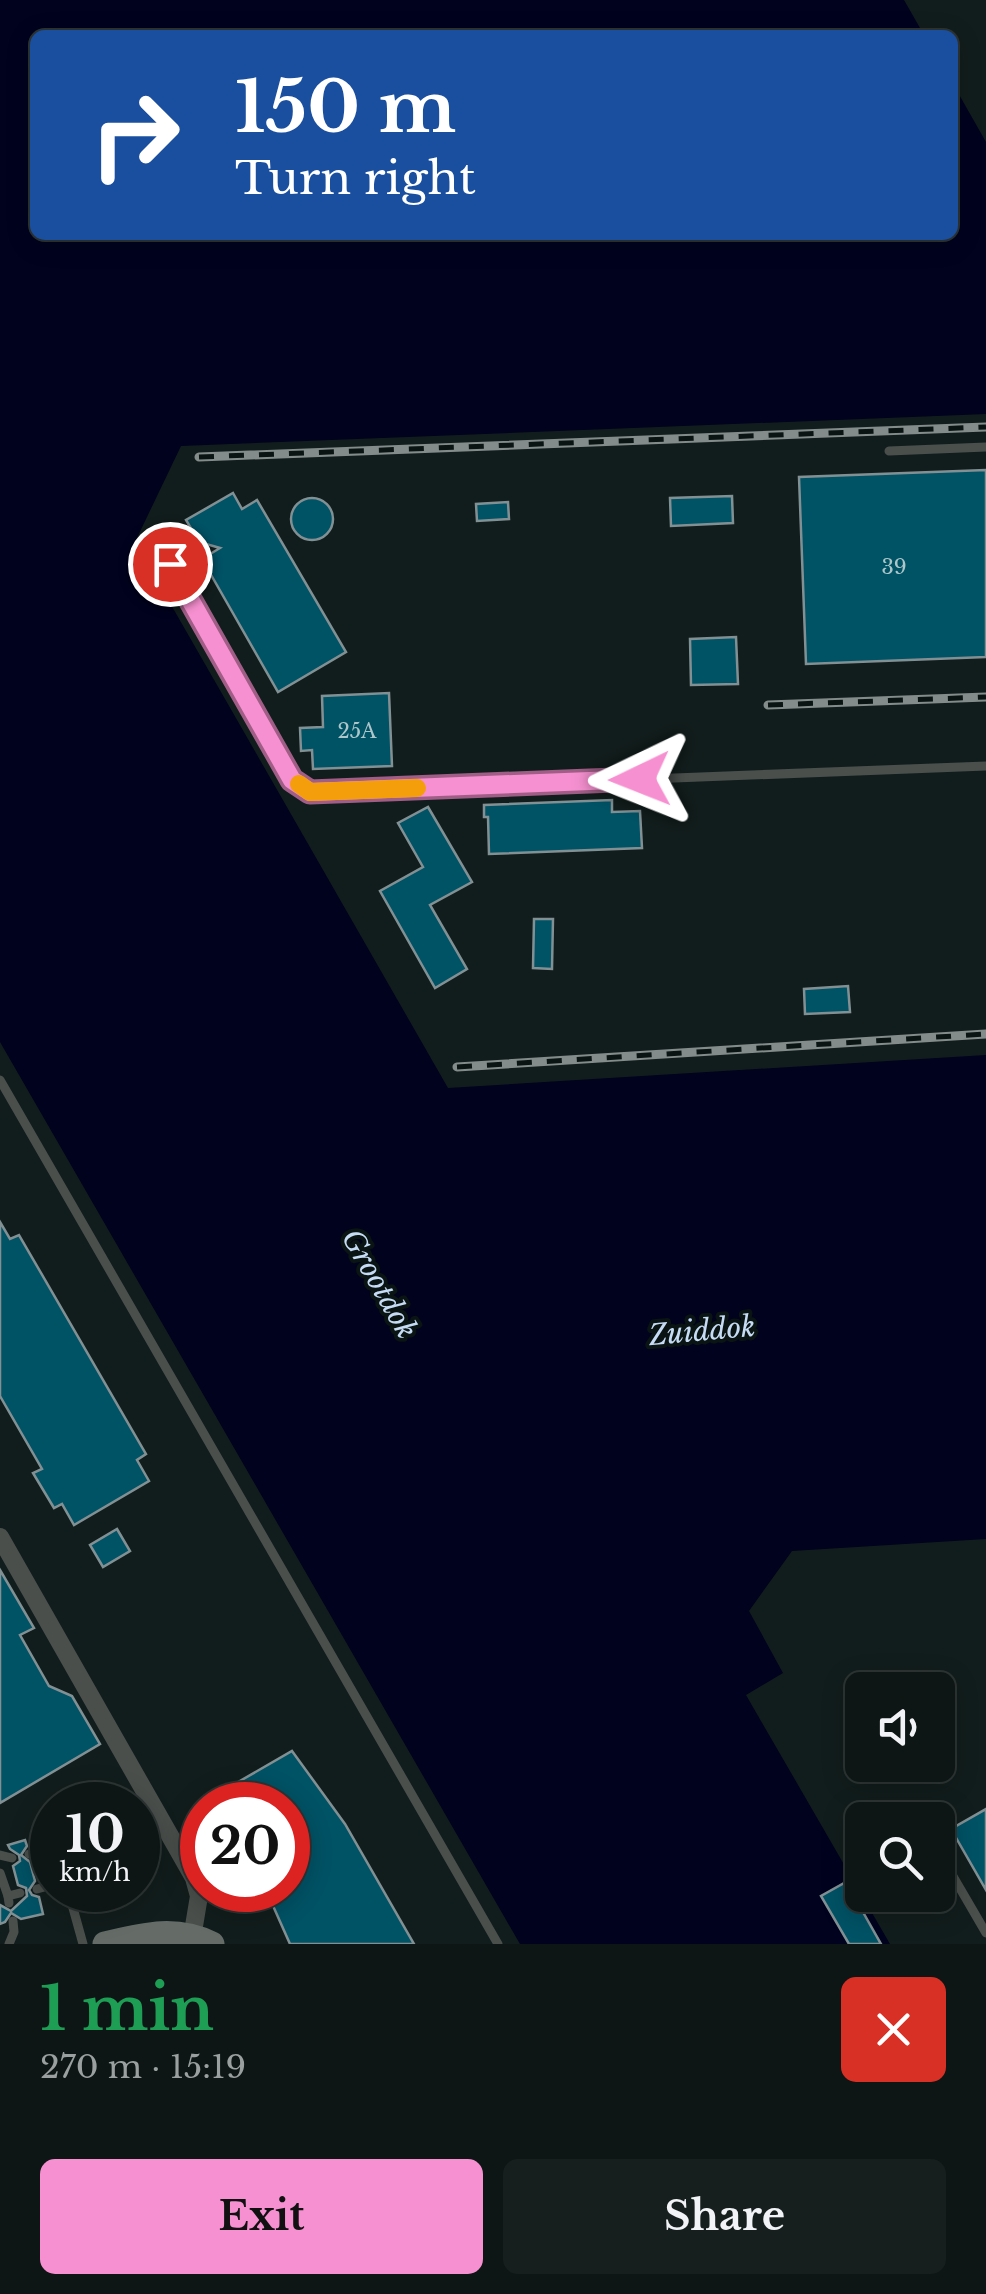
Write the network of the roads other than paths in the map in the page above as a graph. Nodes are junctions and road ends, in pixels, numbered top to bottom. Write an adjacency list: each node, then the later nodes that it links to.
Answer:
1 (986, 447): 2 (lane)
2 (889, 451)
3 (170, 564): 4 (lane)
4 (986, 766)
5 (0, 1080): 21 (lane)
6 (0, 1537): 7 (street)
7 (164, 1822): 8 (lane); 17 (street)
8 (160, 1823)
9 (0, 1855): 10 (lane)
10 (12, 1858)
11 (0, 1873): 13 (lane)
12 (955, 1880): 16 (lane)
13 (20, 1893)
14 (74, 1912): 19 (lane)
15 (13, 1920): 18 (lane)
16 (986, 1933)
17 (199, 1941): 20 (main road)
18 (8, 1944)
19 (83, 1944)
20 (104, 1944)
21 (498, 1944)

